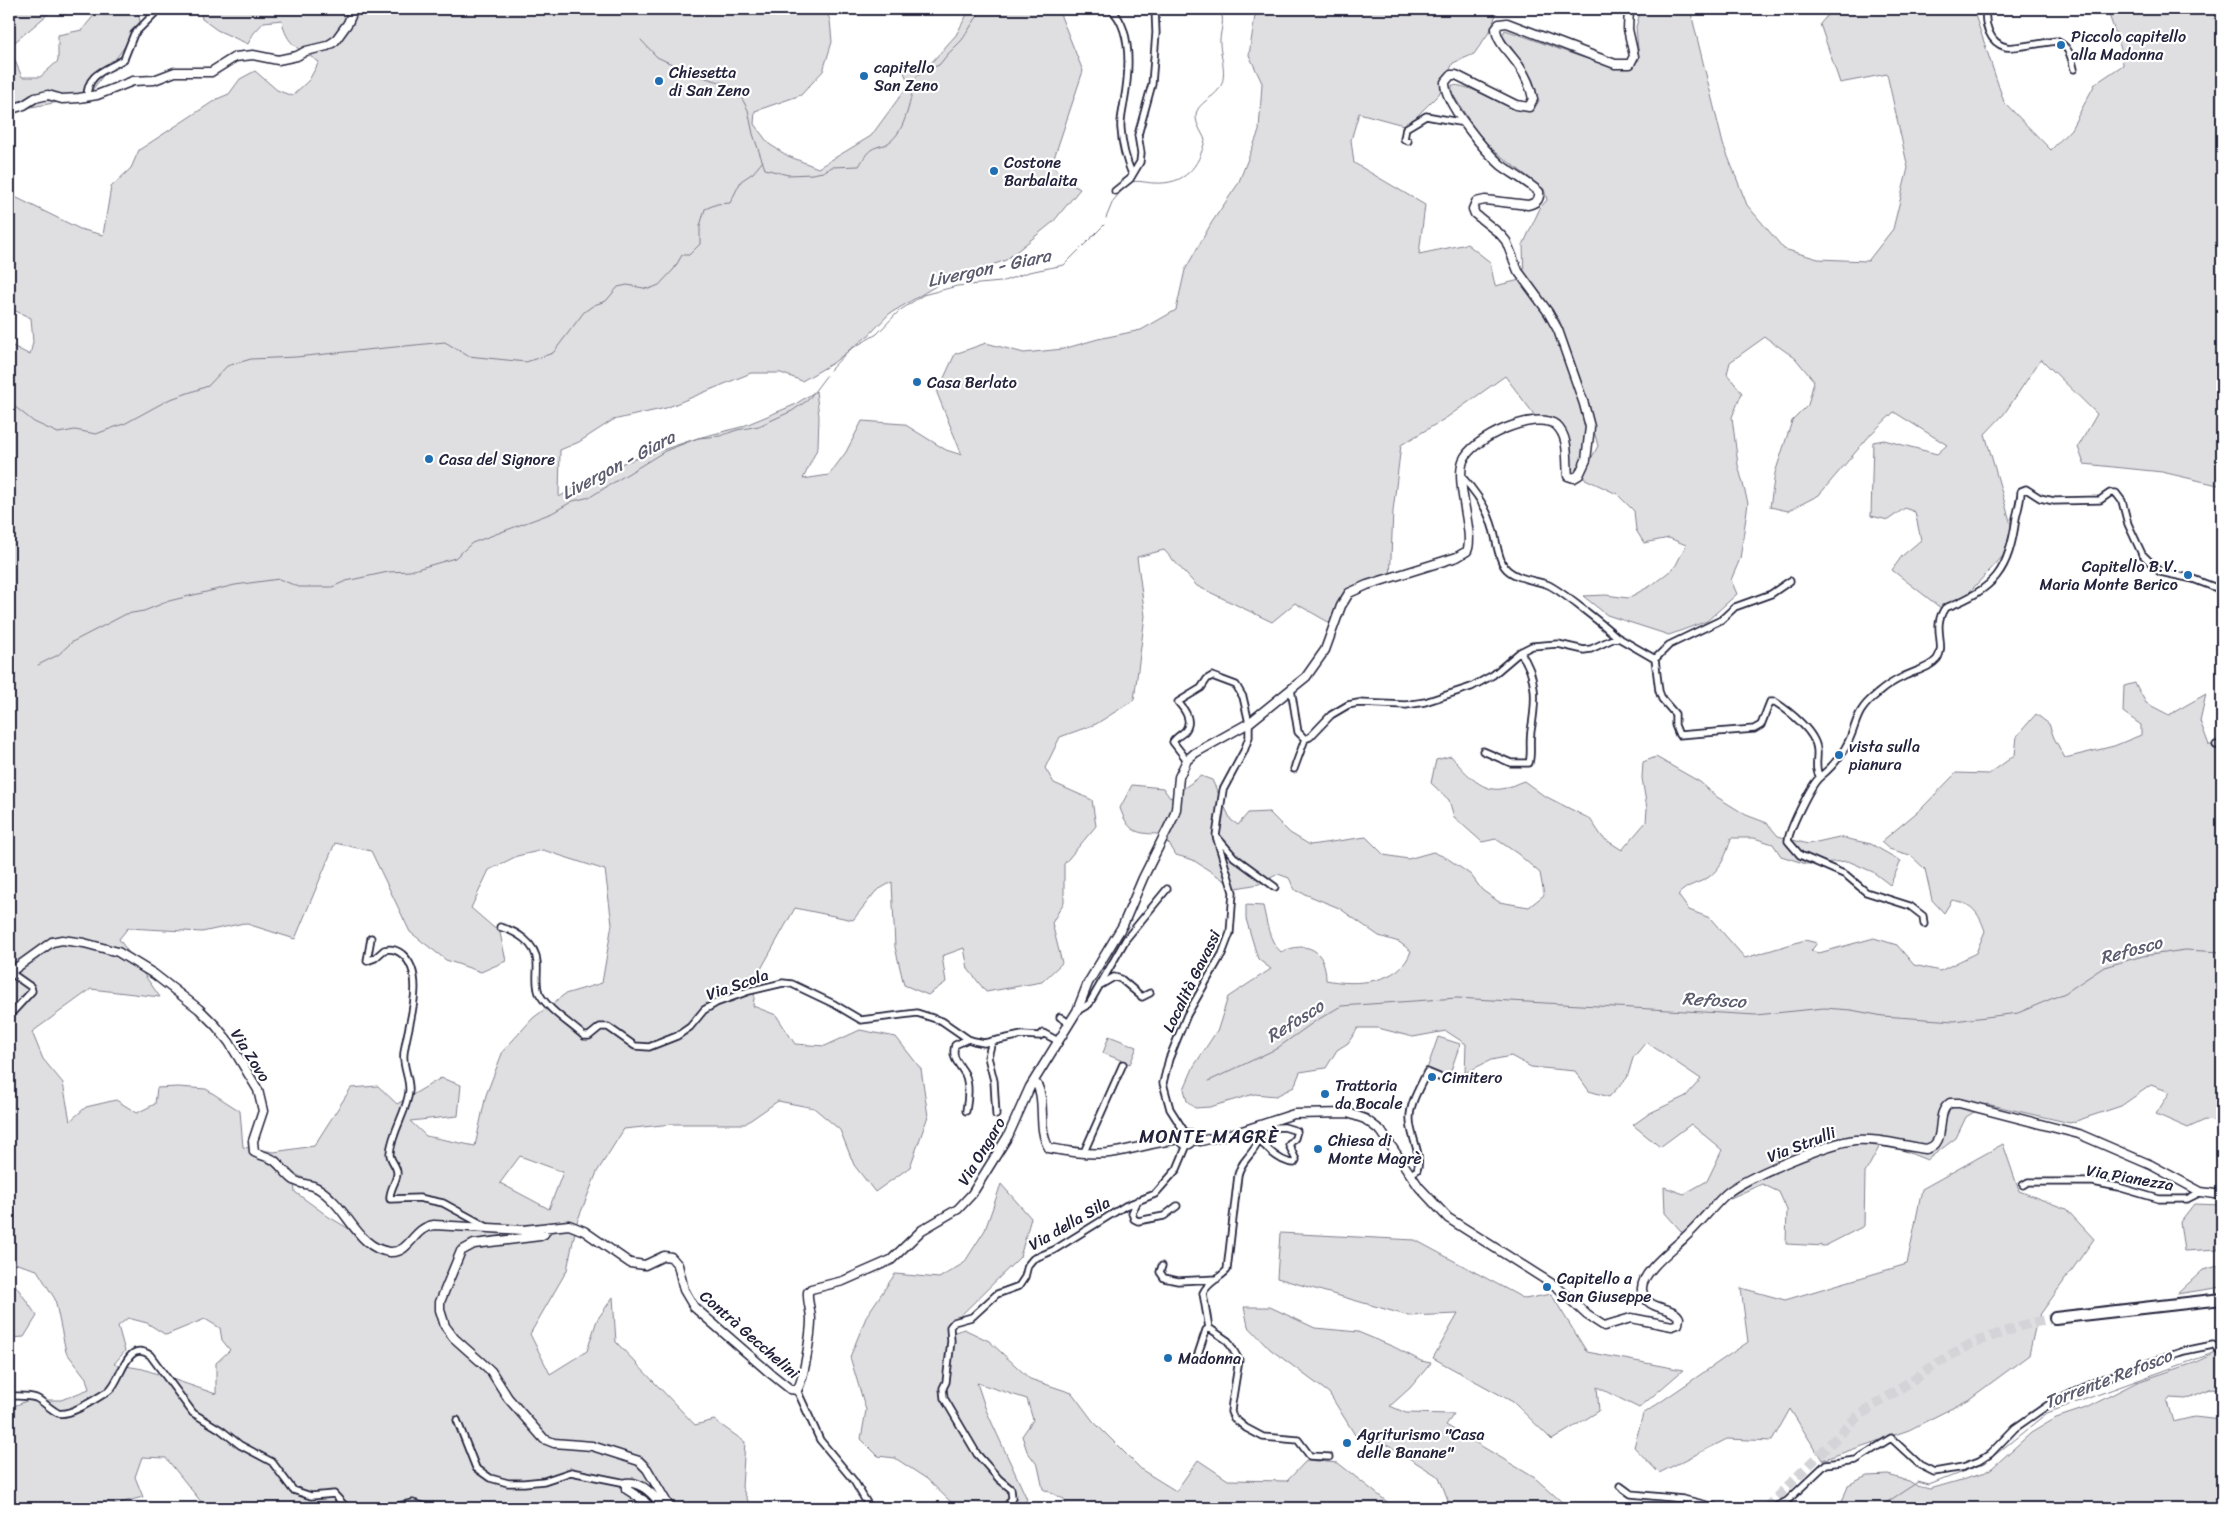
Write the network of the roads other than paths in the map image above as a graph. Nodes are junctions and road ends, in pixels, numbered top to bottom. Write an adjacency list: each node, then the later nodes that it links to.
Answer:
1 (159, 9): 8 (street)
2 (354, 9): 8 (main road)
3 (1112, 9): 12 (street)
4 (1155, 9): 12 (street)
5 (1629, 9): 10 (main road)
6 (1986, 9): 7 (street)
7 (2074, 69)
8 (86, 96): 9 (main road)
9 (9, 110)
10 (1465, 123): 11 (street); 14 (main road)
11 (1408, 141)
12 (1132, 174): 13 (street)
13 (1115, 191)
14 (1462, 477): 17 (street); 20 (main road)
15 (1790, 581): 19 (street)
16 (2222, 590): 26 (street)
17 (1617, 637): 18 (street); 19 (street)
18 (1520, 652): 22 (street); 23 (street)
19 (1655, 659): 26 (street)
20 (1291, 689): 21 (main road); 22 (street)
21 (1249, 723): 24 (main road); 24 (street); 27 (street, Località Gavassi)
22 (1305, 739): 25 (street)
23 (1483, 751)
24 (1187, 760): 36 (main road, Via Ongaro)
25 (1294, 769)
26 (1820, 777): 30 (street)
27 (1216, 836): 28 (street); 49 (street, Località Gavassi)
28 (1276, 887)
29 (1167, 889): 34 (street)
30 (1924, 924)
31 (500, 927): 40 (street, Via Scola)
32 (371, 938): 59 (street)
33 (10, 973): 37 (street); 59 (main road, Via Zovo)
34 (1101, 985): 35 (street); 36 (street)
35 (1150, 993)
36 (1077, 1011): 39 (main road, Via Ongaro)
37 (9, 1016)
38 (1060, 1017): 39 (street)
39 (1069, 1023): 42 (main road, Via Ongaro)
40 (968, 1039): 41 (street, Via Scola); 46 (street)
41 (992, 1041): 42 (street, Via Scola); 47 (street)
42 (1058, 1041): 45 (main road, Via Ongaro)
43 (1123, 1064): 51 (street)
44 (1439, 1077): 53 (street)
45 (1034, 1081): 51 (main road); 68 (main road, Via Ongaro)
46 (966, 1111)
47 (996, 1115)
48 (1255, 1128): 49 (main road); 50 (street); 50 (street); 53 (main road)
49 (1187, 1139): 51 (main road); 57 (street, Via della Sila)
50 (1259, 1140): 62 (street)
51 (1084, 1152)
52 (2151, 1164): 53 (main road, Via Strulli); 55 (main road, Via Pianezza)
53 (1411, 1174)
54 (2023, 1185): 55 (street, Via Pianezza)
55 (2201, 1192): 56 (main road, Via Pianezza)
56 (2222, 1195)
57 (1138, 1200): 58 (street, Via della Sila); 81 (street, Via della Sila)
58 (1177, 1206)
59 (488, 1227): 60 (main road, Contrà Gecchelini)
60 (548, 1227): 68 (main road, Contrà Gecchelini); 79 (main road)
61 (1162, 1266): 62 (street)
62 (1219, 1279): 65 (street)
63 (2222, 1299): 64 (highway)
64 (2055, 1318)
65 (1209, 1328): 67 (street); 71 (street)
66 (2222, 1354): 83 (street)
67 (1197, 1357)
68 (797, 1390): 80 (street)
69 (9, 1396): 74 (street)
70 (457, 1420): 72 (street)
71 (1329, 1457)
72 (626, 1483): 77 (main road); 78 (main road)
73 (1620, 1486): 82 (street)
74 (347, 1508)
75 (388, 1508): 76 (street)
76 (430, 1508)
77 (650, 1508)
78 (664, 1508)
79 (670, 1508)
80 (870, 1508)
81 (1006, 1508)
82 (1718, 1508)
83 (1773, 1508)

